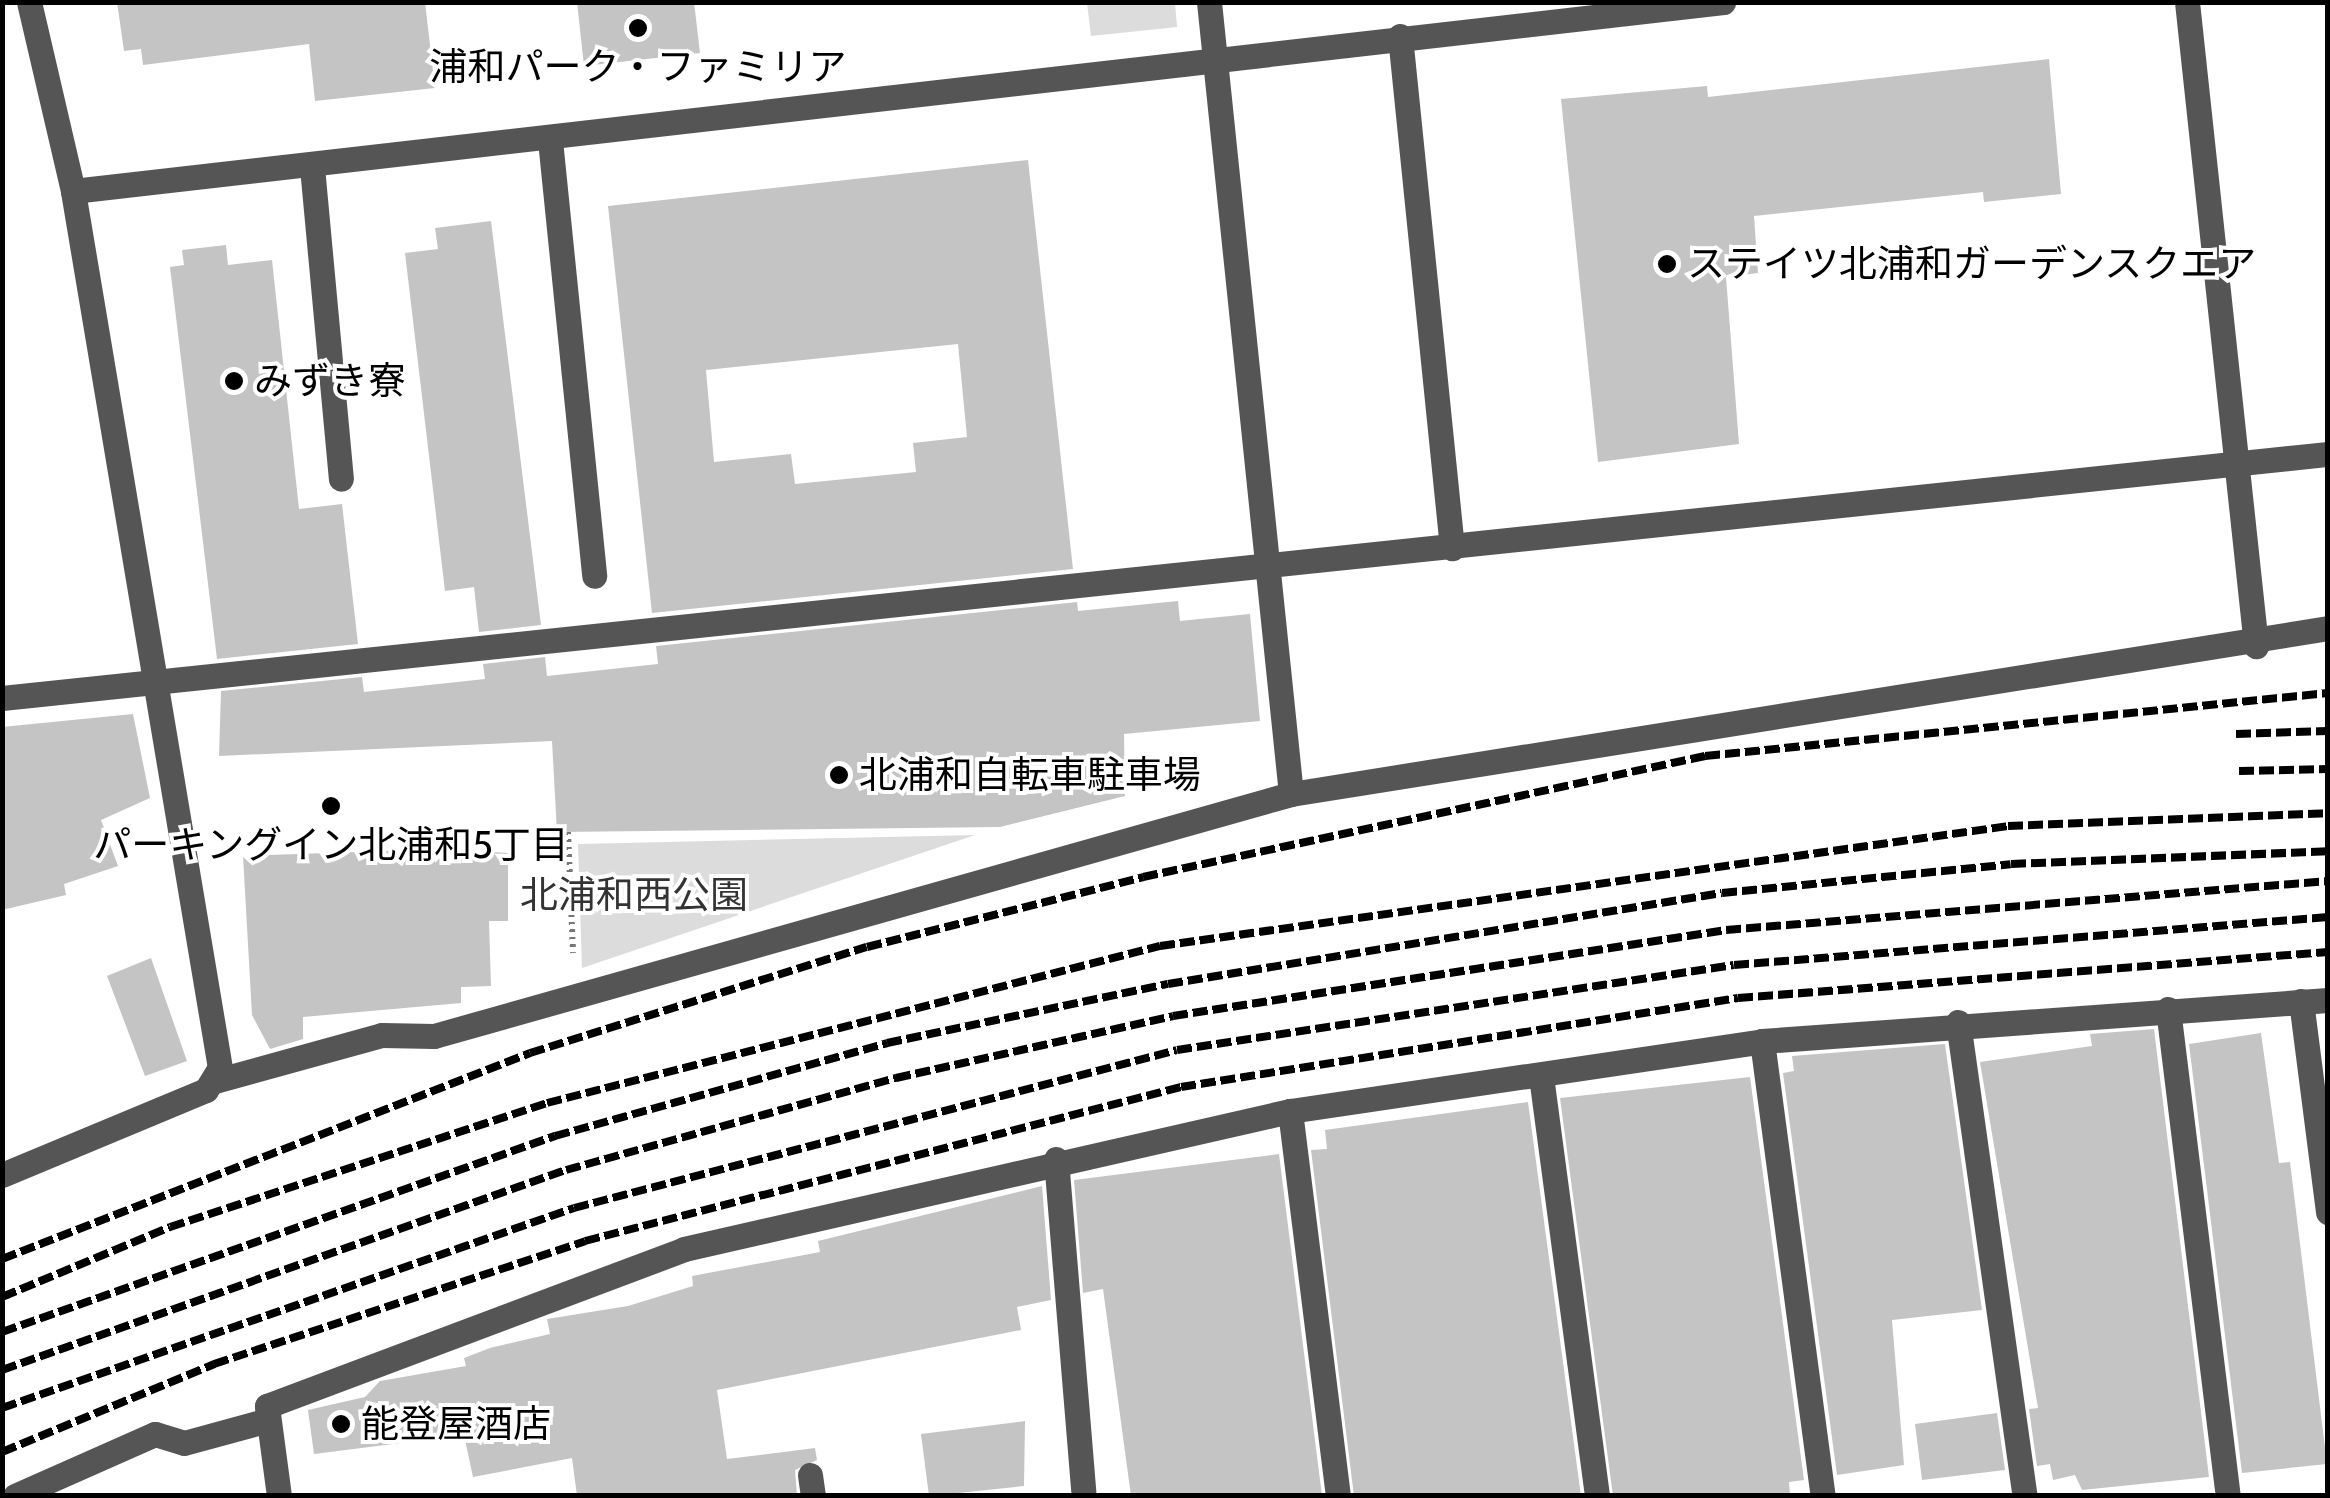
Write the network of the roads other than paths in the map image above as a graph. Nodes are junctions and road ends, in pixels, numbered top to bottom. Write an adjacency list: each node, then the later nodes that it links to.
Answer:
1 (29, 2): 9 (street)
2 (1209, 2): 6 (street)
3 (1722, 2): 5 (street)
4 (2187, 2): 11 (street)
5 (1400, 36): 6 (street); 13 (street)
6 (1216, 64): 7 (street); 14 (street)
7 (550, 140): 8 (street); 15 (street)
8 (312, 167): 9 (street); 12 (street)
9 (73, 192): 18 (street)
10 (2328, 454): 11 (street)
11 (2234, 464): 13 (street); 17 (street)
12 (341, 478)
13 (1452, 548): 14 (street)
14 (1265, 569): 18 (street); 20 (street)
15 (594, 576)
16 (2328, 628): 17 (street)
17 (2256, 646): 20 (street)
18 (160, 679): 19 (street); 27 (street)
19 (2, 698)
20 (1292, 794): 27 (street)
21 (2328, 1000): 22 (street)
22 (2301, 1001): 23 (street); 31 (street)
23 (2168, 1009): 24 (street); 40 (street)
24 (1958, 1022): 25 (street); 39 (street)
25 (1762, 1041): 26 (street); 38 (street)
26 (1541, 1076): 28 (street); 37 (street)
27 (215, 1081): 30 (street)
28 (1290, 1111): 29 (street); 36 (street)
29 (1056, 1160): 32 (street); 35 (street)
30 (2, 1175)
31 (2328, 1212)
32 (268, 1420): 33 (street); 34 (street)
33 (15, 1496)
34 (279, 1496)
35 (1084, 1496)
36 (1338, 1496)
37 (1597, 1496)
38 (1824, 1496)
39 (2025, 1496)
40 (2228, 1496)

